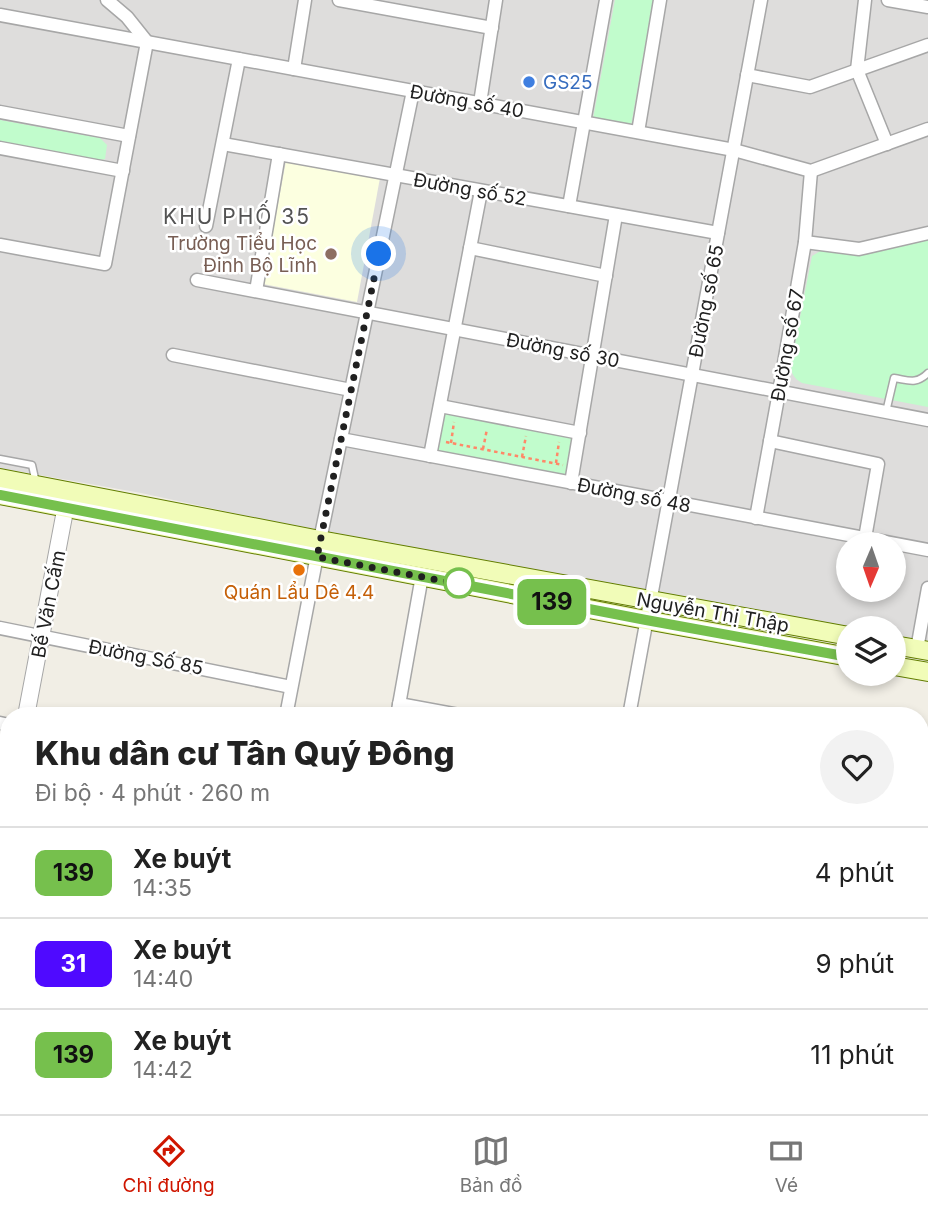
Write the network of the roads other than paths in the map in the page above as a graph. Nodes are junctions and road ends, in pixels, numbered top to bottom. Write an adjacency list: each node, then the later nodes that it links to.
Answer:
1 (107, 0): 13 (street)
2 (305, 0): 16 (street)
3 (339, 0): 12 (street)
4 (496, 0): 12 (street)
5 (606, 0): 22 (street)
6 (660, 0): 24 (street)
7 (761, 0): 18 (street, Đường số 65)
8 (865, 0): 17 (street)
9 (888, 0): 10 (street)
10 (928, 7)
11 (0, 15): 13 (street, Đường số 40)
12 (492, 28): 20 (street)
13 (147, 42): 15 (street, Đường số 40); 25 (street)
14 (928, 45): 17 (street)
15 (239, 59): 16 (street, Đường số 40); 26 (street)
16 (294, 69): 19 (street, Đường số 40)
17 (856, 70): 18 (street); 27 (street)
18 (747, 75): 29 (street, Đường số 65)
19 (412, 91): 20 (street, Đường số 40); 33 (street)
20 (480, 103): 22 (street, Đường số 40)
21 (0, 112): 25 (street)
22 (584, 122): 24 (street, Đường số 40); 35 (street)
23 (928, 129): 27 (street)
24 (638, 132): 29 (street, Đường số 40)
25 (129, 136): 31 (street)
26 (223, 144): 30 (street, Đường số 52); 37 (street)
27 (887, 144): 32 (street)
28 (0, 148): 31 (street)
29 (734, 150): 32 (street, Đường số 40); 38 (street, Đường số 65)
30 (279, 154): 33 (street, Đường số 52); 45 (street)
31 (123, 171): 41 (street)
32 (811, 171): 40 (street, Đường số 67)
33 (395, 175): 34 (street, Đường số 52); 46 (street)
34 (481, 191): 35 (street, Đường số 52); 42 (street)
35 (569, 206): 36 (street, Đường số 52)
36 (617, 215): 38 (street, Đường số 52); 43 (street)
37 (206, 226)
38 (718, 233): 51 (street, Đường số 65)
39 (928, 233): 40 (street)
40 (805, 242): 53 (street, Đường số 67)
41 (0, 245)
42 (470, 248): 43 (street); 47 (street)
43 (606, 276): 49 (street)
44 (197, 280): 45 (street, Đường số 30)
45 (256, 291): 46 (street, Đường số 30)
46 (367, 312): 47 (street, Đường số 30); 52 (street)
47 (455, 329): 49 (street, Đường số 30); 54 (street)
48 (173, 355): 52 (street)
49 (592, 356): 51 (street, Đường số 30); 57 (street)
50 (928, 373): 55 (lane)
51 (692, 376): 53 (street, Đường số 30); 67 (street, Đường số 65)
52 (351, 390): 58 (street)
53 (779, 392): 55 (street, Đường số 30); 59 (street, Đường số 67)
54 (440, 406): 57 (street); 60 (street)
55 (886, 412): 56 (street, Đường số 30)
56 (928, 420)
57 (580, 433): 63 (street)
58 (341, 439): 60 (street, Đường số 48); 72 (street)
59 (770, 441): 68 (street, Đường số 67); 69 (street)
60 (430, 456): 63 (street, Đường số 48)
61 (0, 459): 64 (lane)
62 (0, 478): 64 (main road, Nguyễn Thị Thập)
63 (571, 483): 67 (street, Đường số 48)
64 (36, 485): 66 (main road, Nguyễn Thị Thập)
65 (0, 495): 66 (main road, Nguyễn Thị Thập)
66 (67, 500): 72 (main road, Nguyễn Thị Thập); 80 (street, Bế Văn Cấm)
67 (668, 501): 68 (street, Đường số 48); 76 (street, Đường số 65)
68 (756, 518): 70 (street, Đường số 48)
69 (866, 532)
70 (836, 533)
71 (906, 546): 73 (street, Đường số 48)
72 (318, 548): 74 (main road, Nguyễn Thị Thập); 76 (main road, Nguyễn Thị Thập); 85 (street)
73 (928, 550)
74 (422, 576): 77 (main road, Nguyễn Thị Thập); 88 (street)
75 (928, 588): 81 (street)
76 (650, 601): 77 (street, Đường số 65); 79 (main road, Nguyễn Thị Thập)
77 (646, 620): 82 (main road, Nguyễn Thị Thập); 89 (street, Đường số 65)
78 (0, 628): 80 (street, Đường Số 85)
79 (836, 634)
80 (42, 637): 85 (street, Đường Số 85); 86 (street, Bế Văn Cấm)
81 (922, 650)
82 (836, 655)
83 (906, 668): 84 (main road)
84 (928, 672)
85 (291, 687): 87 (street)
86 (28, 707)
87 (288, 707)
88 (399, 707)
89 (631, 707)

